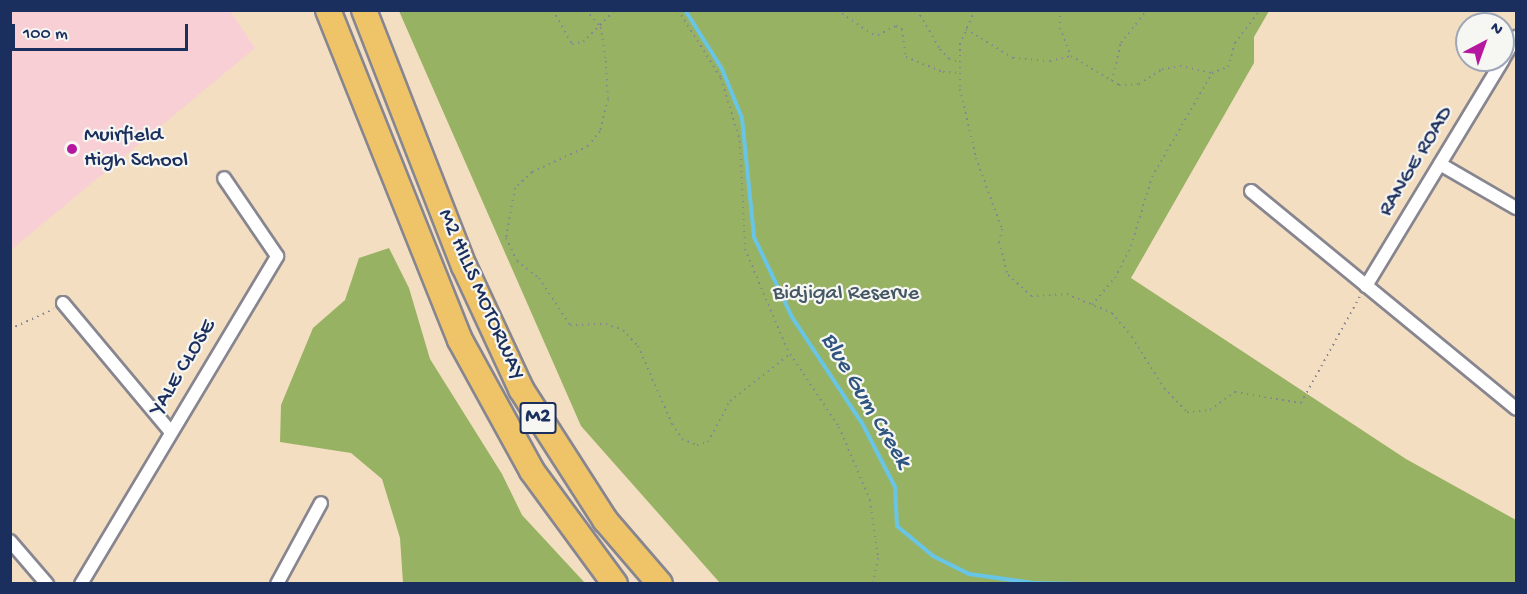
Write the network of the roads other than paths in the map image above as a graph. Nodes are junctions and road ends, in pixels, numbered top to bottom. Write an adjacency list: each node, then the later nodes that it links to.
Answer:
1 (328, 10): 17 (highway, M2 HILLS MOTORWAY / M2)
2 (364, 10): 18 (highway, M2 HILLS MOTORWAY / M2)
3 (1496, 72): 4 (street, RANGE ROAD)
4 (1440, 164): 7 (street); 8 (street, RANGE ROAD)
5 (224, 178): 11 (street, YALE CLOSE)
6 (1251, 191): 8 (street)
7 (1516, 208)
8 (1366, 286): 10 (street)
9 (63, 303): 11 (street)
10 (1516, 409)
11 (170, 431): 15 (street, YALE CLOSE)
12 (321, 503): 16 (street)
13 (10, 541): 14 (street)
14 (47, 584)
15 (81, 584)
16 (277, 584)
17 (615, 584)
18 (660, 584)

